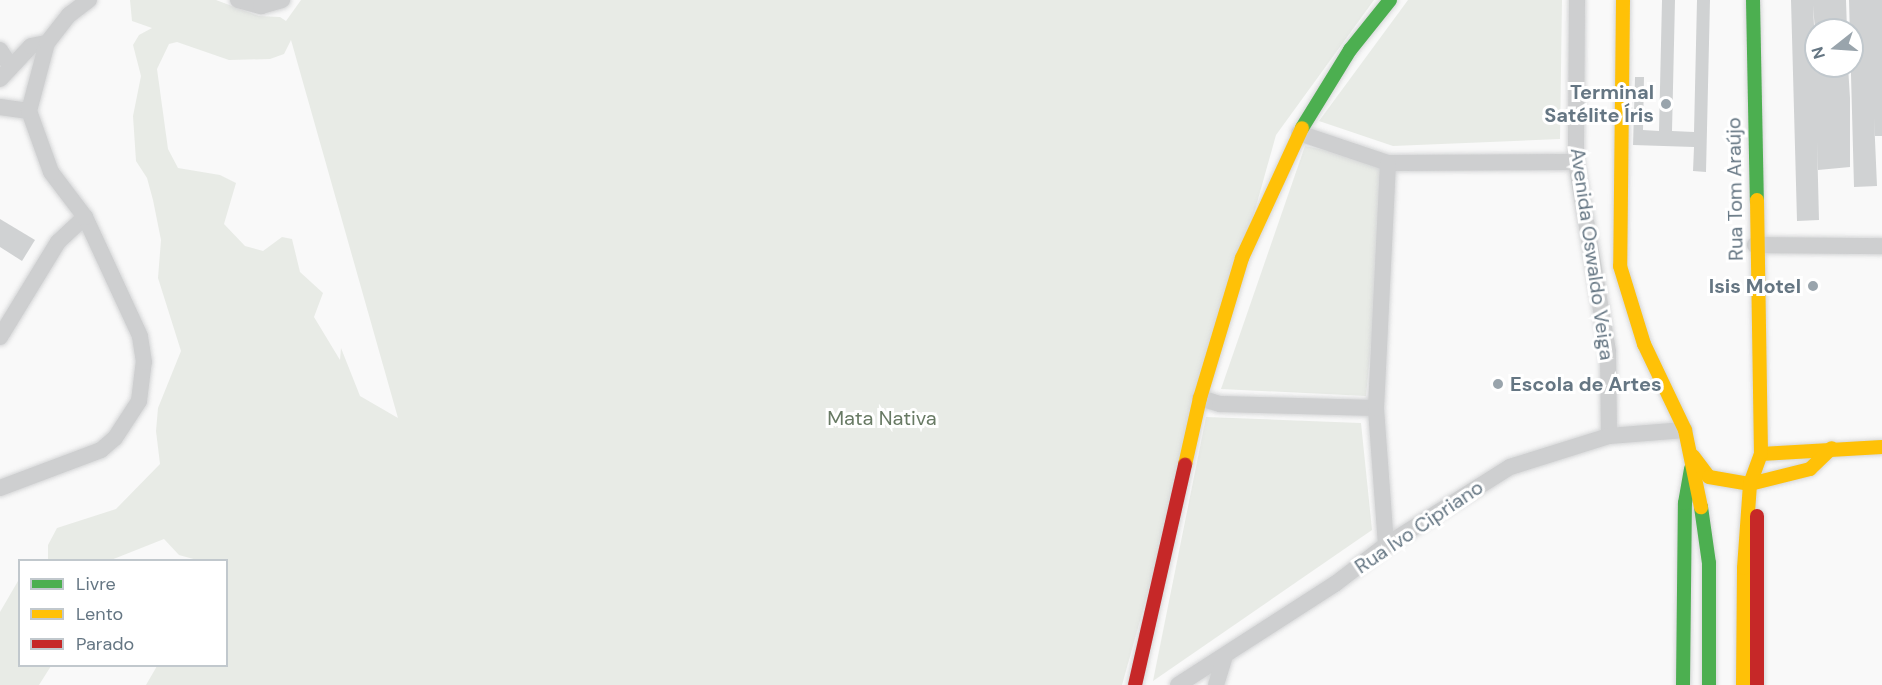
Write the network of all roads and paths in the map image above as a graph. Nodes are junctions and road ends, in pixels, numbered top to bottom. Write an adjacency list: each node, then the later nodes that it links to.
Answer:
1 (89, 0): 8 (street)
2 (238, 0): 7 (street)
3 (1389, 0): 13 (main road)
4 (1577, 0): 14 (street, Avenida Oswaldo Veiga)
5 (1623, 0): 22 (main road)
6 (1753, 0): 17 (main road, Rua Tom Araújo)
7 (280, 1)
8 (47, 43): 10 (street); 12 (street)
9 (0, 51): 10 (street)
10 (5, 73)
11 (0, 107): 12 (street)
12 (29, 111): 16 (street)
13 (1299, 133): 15 (street); 20 (main road)
14 (1576, 162): 15 (street); 23 (street, Avenida Oswaldo Veiga)
15 (1388, 163): 21 (street)
16 (85, 217): 19 (street); 28 (street)
17 (1755, 245): 18 (street); 26 (main road, Rua Tom Araújo)
18 (1882, 246)
19 (0, 337)
20 (1200, 398): 21 (street); 32 (main road)
21 (1376, 408): 30 (street)
22 (1685, 430): 23 (street, Rua Ivo Cipriano); 27 (main road)
23 (1610, 436): 30 (street, Rua Ivo Cipriano)
24 (1882, 447): 25 (main road)
25 (1832, 448): 26 (main road); 29 (main road)
26 (1761, 454): 29 (main road, Rua Tom Araújo)
27 (1693, 456): 29 (main road); 35 (main road); 36 (main road)
28 (0, 488)
29 (1751, 489): 37 (main road, Rua Tom Araújo); 38 (main road)
30 (1386, 545): 31 (street, Rua Ivo Cipriano)
31 (1226, 654): 33 (street, Rua Ivo Cipriano); 34 (street)
32 (1136, 685)
33 (1178, 685)
34 (1216, 685)
35 (1683, 685)
36 (1709, 685)
37 (1743, 685)
38 (1757, 685)

